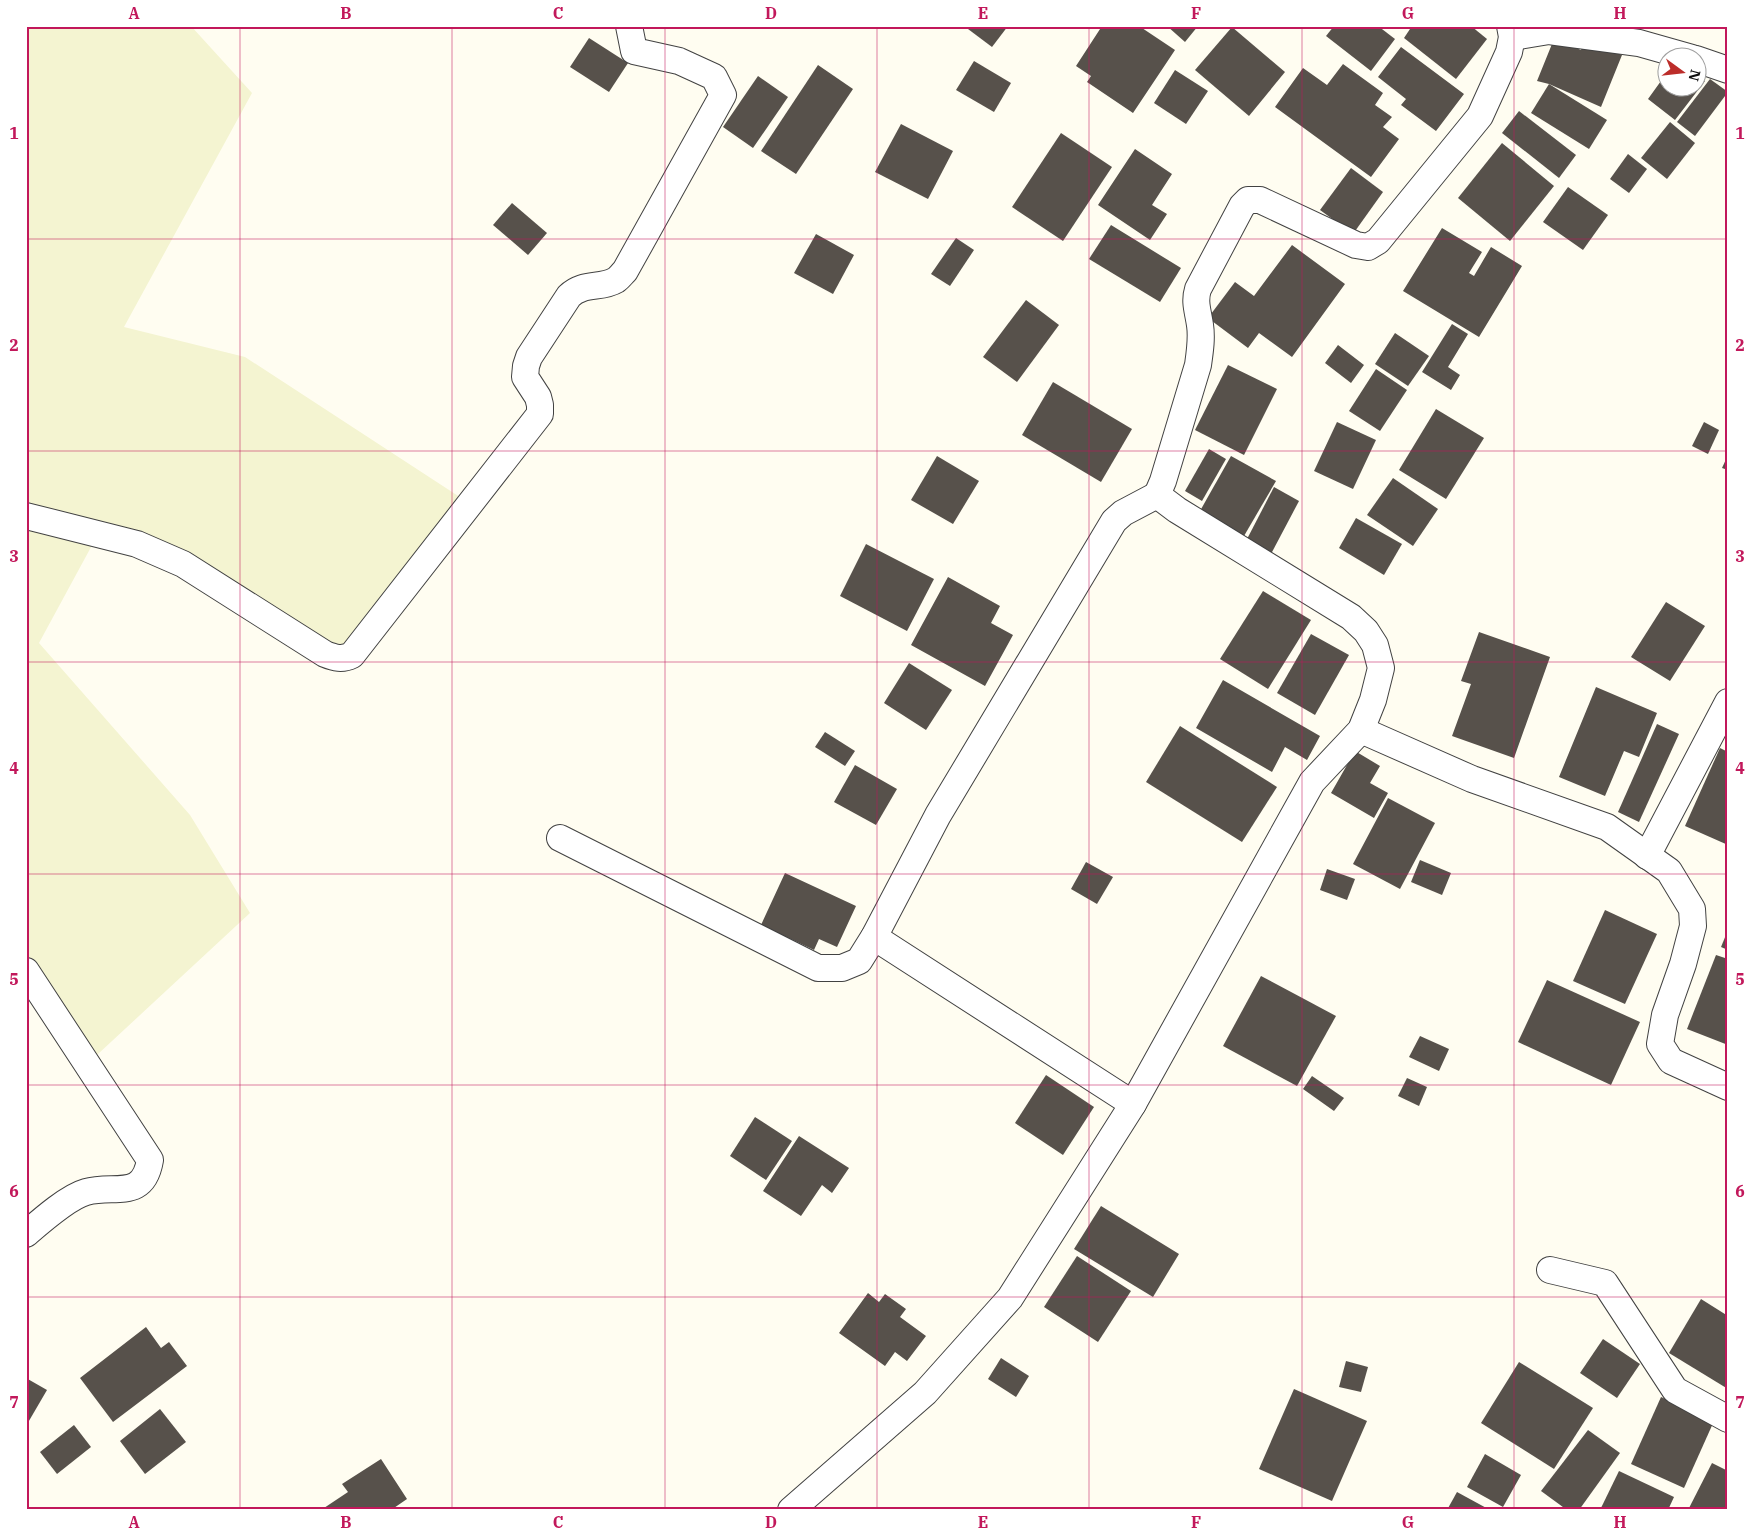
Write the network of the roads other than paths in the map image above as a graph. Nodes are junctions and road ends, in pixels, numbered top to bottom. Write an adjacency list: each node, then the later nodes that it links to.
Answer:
1 (629, 26): 7 (street)
2 (1511, 32): 3 (street); 6 (street)
3 (1659, 48)
4 (1706, 62): 5 (street)
5 (1728, 70)
6 (1158, 495): 9 (street); 12 (street)
7 (26, 516)
8 (1728, 702): 11 (street)
9 (1362, 730): 11 (street); 15 (street)
10 (560, 838): 12 (street)
11 (1647, 856): 14 (street)
12 (874, 937): 15 (street)
13 (26, 970): 16 (street)
14 (1728, 1087)
15 (1132, 1104): 19 (street)
16 (26, 1234)
17 (1550, 1270): 18 (street)
18 (1728, 1419)
19 (791, 1510)

